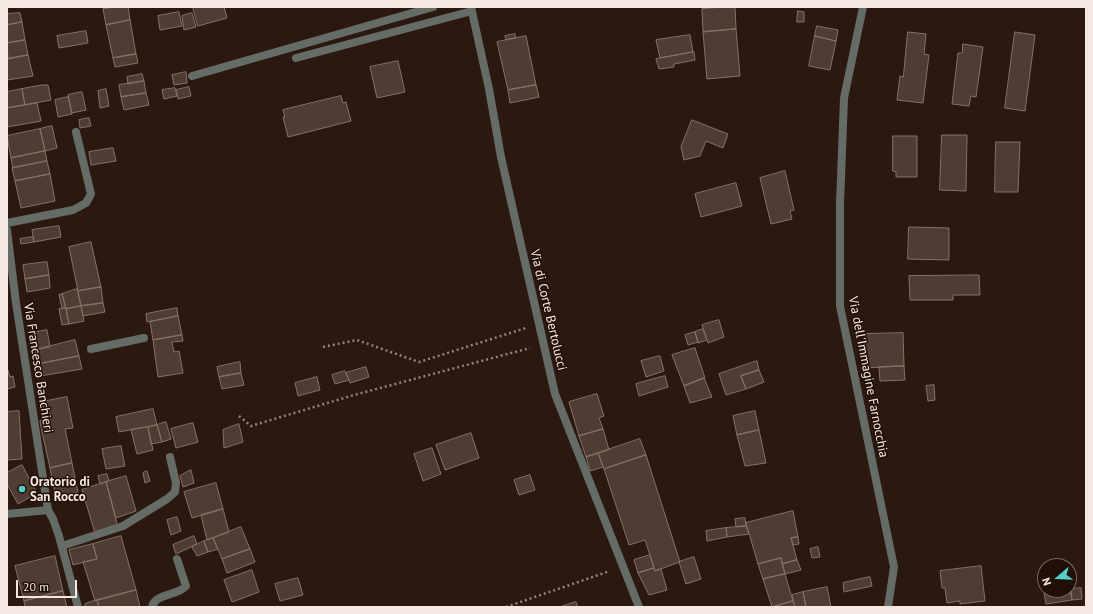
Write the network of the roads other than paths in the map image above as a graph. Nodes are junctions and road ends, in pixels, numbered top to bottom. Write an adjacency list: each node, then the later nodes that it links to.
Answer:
1 (433, 7): 5 (street)
2 (863, 7): 19 (street, Via dell'Immagine Farnocchia)
3 (471, 9): 4 (street); 18 (street, Via di Corte Bertolucci)
4 (296, 58)
5 (192, 76)
6 (76, 132): 7 (street)
7 (7, 223)
8 (7, 230): 12 (street, Via Francesco Banchieri)
9 (144, 338): 10 (street)
10 (91, 349)
11 (170, 457): 14 (street)
12 (48, 510): 13 (street); 14 (street, Via Francesco Banchieri)
13 (7, 514)
14 (62, 546): 16 (street, Via Francesco Banchieri)
15 (177, 559): 17 (street)
16 (78, 604)
17 (152, 607)
18 (639, 607)
19 (888, 607)

